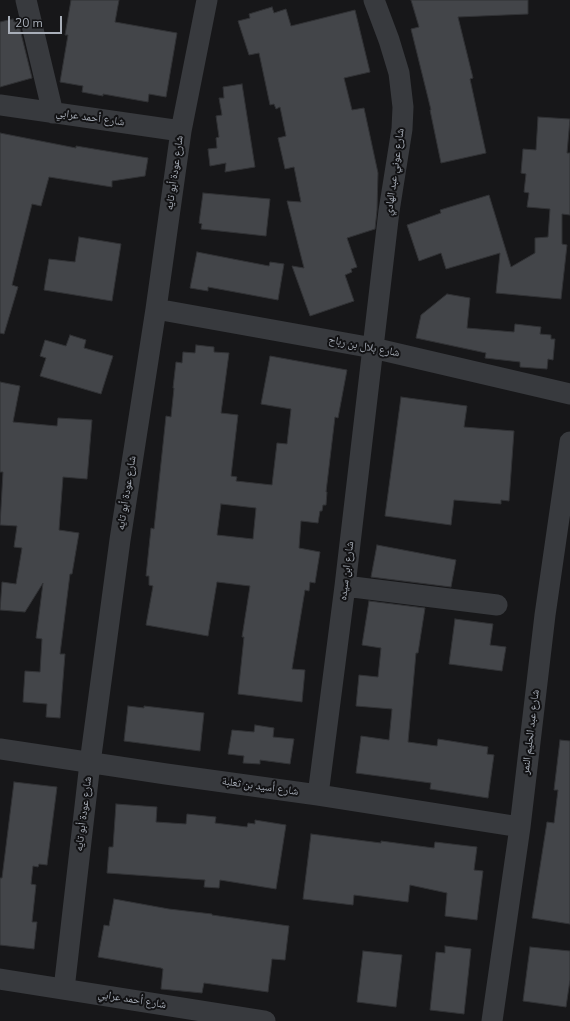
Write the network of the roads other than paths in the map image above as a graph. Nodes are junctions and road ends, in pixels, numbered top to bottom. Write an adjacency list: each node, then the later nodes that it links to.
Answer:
1 (26, 0): 5 (street)
2 (207, 0): 6 (street, شارع عودة أبو تايه)
3 (374, 0): 8 (street, شارع عوني عبد الهادي)
4 (0, 105): 5 (street, شارع أحمد عرابي)
5 (53, 113): 6 (street, شارع أحمد عرابي)
6 (181, 131): 7 (street, شارع عودة أبو تايه)
7 (156, 309): 8 (street, شارع بلال بن رباح); 14 (street, شارع عودة أبو تايه)
8 (373, 348): 9 (street, شارع بلال بن رباح); 11 (street, شارع ابن سيده)
9 (570, 394)
10 (570, 442): 16 (street, شارع عبد الحليم النمر)
11 (345, 586): 12 (street); 15 (street, شارع ابن سيده)
12 (497, 605)
13 (0, 749): 14 (street, شارع أسيد بن ثعلبة)
14 (90, 763): 15 (street, شارع أسيد بن ثعلبة); 18 (street, شارع عودة أبو تايه)
15 (318, 795): 16 (street, شارع أسيد بن ثعلبة)
16 (520, 827): 21 (street, شارع عبد الحليم النمر)
17 (0, 979): 18 (street, شارع أحمد عرابي)
18 (64, 989): 19 (street, شارع أحمد عرابي)
19 (179, 1014): 20 (street, شارع أحمد عرابي)
20 (265, 1021)
21 (492, 1021)

